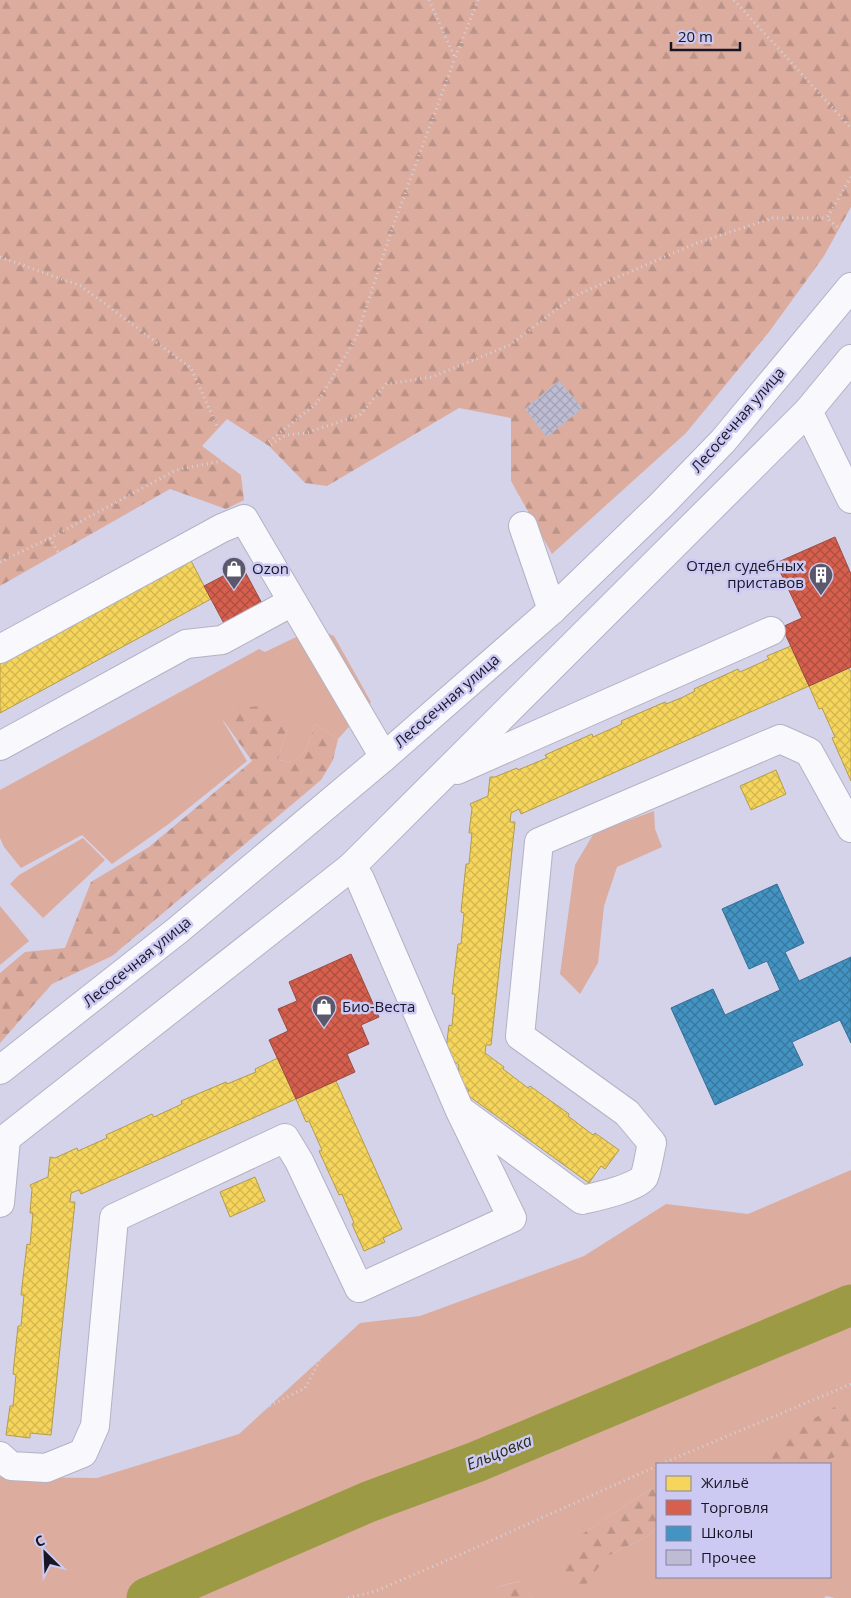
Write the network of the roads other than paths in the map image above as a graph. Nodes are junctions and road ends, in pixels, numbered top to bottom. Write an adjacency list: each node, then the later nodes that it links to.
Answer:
1 (851, 287): 7 (street, Лесосечная улица)
2 (851, 359): 3 (street)
3 (808, 412): 4 (street); 12 (street)
4 (851, 498)
5 (523, 526): 7 (street)
6 (292, 602): 9 (street); 10 (street); 11 (street)
7 (552, 610): 11 (street, Лесосечная улица)
8 (771, 631): 12 (street)
9 (0, 649)
10 (0, 746)
11 (384, 757): 15 (street, Лесосечная улица)
12 (442, 777): 14 (street)
13 (846, 818): 16 (street)
14 (351, 868): 16 (street); 17 (street)
15 (0, 1070)
16 (460, 1111): 19 (street)
17 (3, 1141): 18 (street)
18 (0, 1203)
19 (0, 1456)

